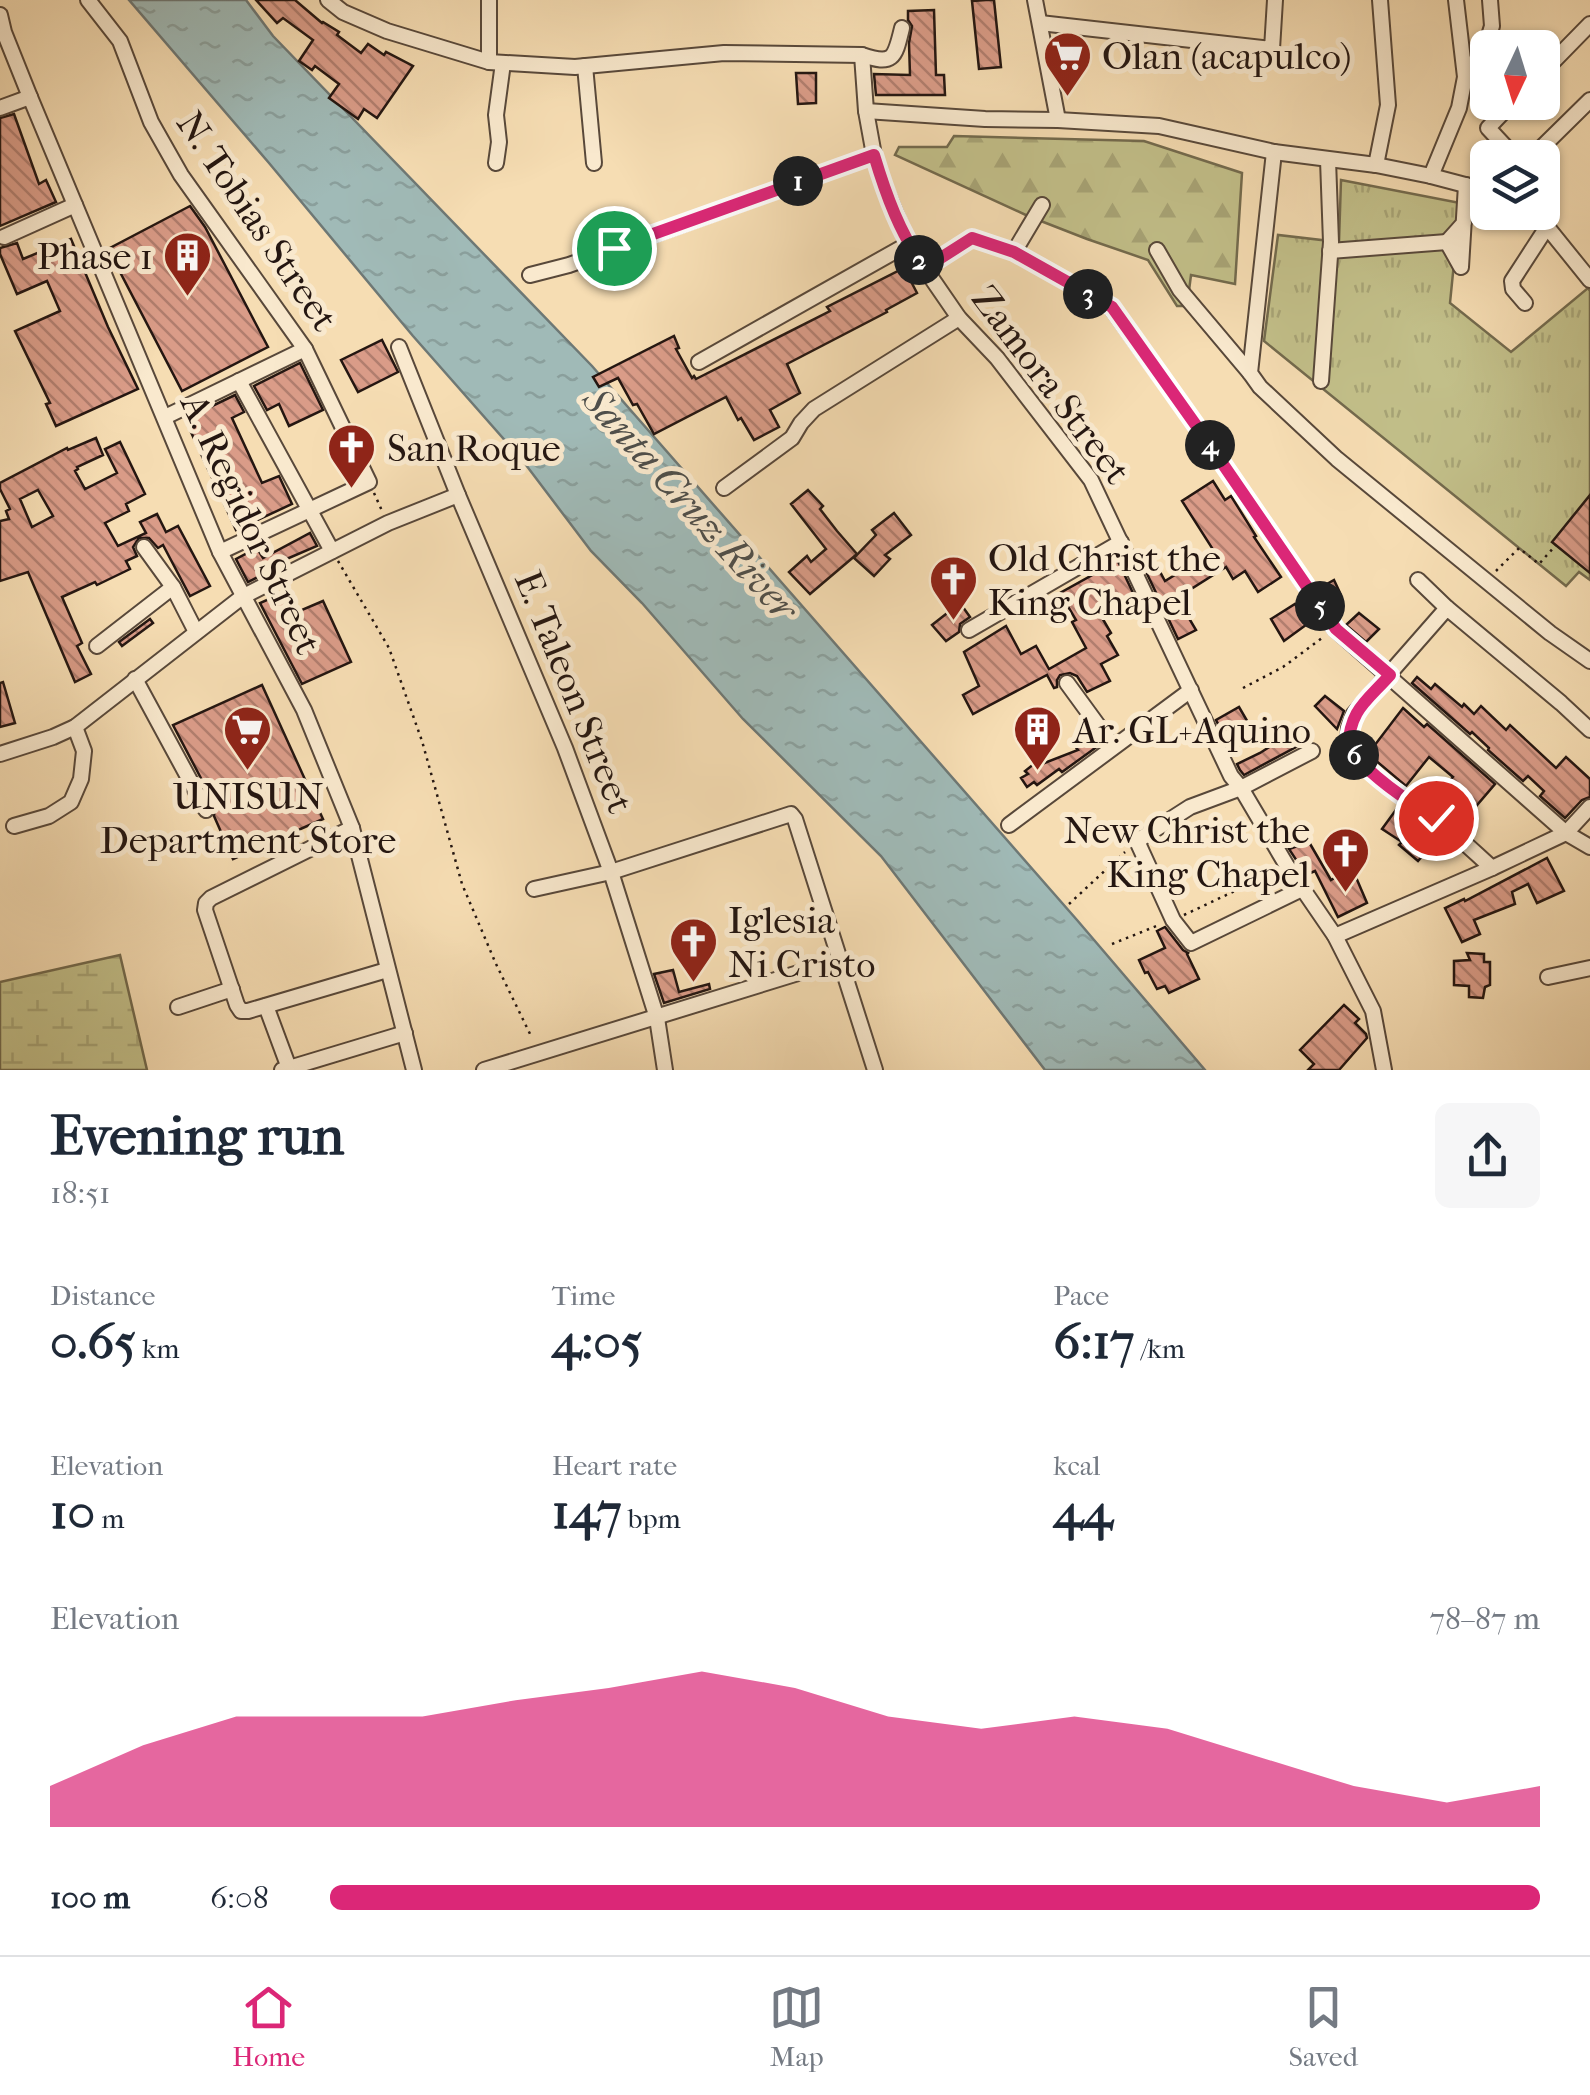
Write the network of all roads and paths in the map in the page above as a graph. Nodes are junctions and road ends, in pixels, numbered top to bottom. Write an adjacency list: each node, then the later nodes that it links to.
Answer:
1 (88, 0): 52 (street, N. Tobias Street)
2 (328, 0): 15 (street)
3 (490, 0): 15 (street)
4 (1035, 0): 10 (street)
5 (1275, 0): 10 (street)
6 (1380, 0): 31 (street)
7 (1456, 0): 17 (street)
8 (1490, 0): 17 (street)
9 (0, 15): 18 (street, A. Regidor Street)
10 (1040, 23): 22 (street)
11 (1590, 24): 14 (street)
12 (902, 28): 13 (street)
13 (862, 55): 16 (street); 21 (street, Zamora Street)
14 (1560, 55)
15 (496, 63): 16 (street); 29 (street)
16 (585, 66): 30 (street)
17 (1465, 77): 32 (street)
18 (30, 97): 20 (street); 35 (street, A. Regidor Street)
19 (1590, 100): 25 (street)
20 (0, 108)
21 (866, 111): 22 (street); 27 (street, Zamora Street)
22 (1058, 120): 26 (street)
23 (1496, 120): 24 (street)
24 (1499, 140)
25 (1549, 140)
26 (1274, 152): 28 (street); 54 (street)
27 (874, 155): 42 (street, Zamora Street); 47 (street)
28 (1328, 160): 31 (street); 44 (street)
29 (496, 163)
30 (594, 163)
31 (1376, 165): 32 (street)
32 (1431, 176): 33 (street)
33 (1466, 185): 34 (street); 37 (street)
34 (1470, 186)
35 (75, 204): 40 (street); 57 (street, A. Regidor Street)
36 (1042, 206): 45 (street)
37 (1464, 223): 41 (street); 41 (street)
38 (1545, 230): 49 (street)
39 (1549, 230): 48 (street)
40 (4, 237)
41 (1447, 242): 44 (street)
42 (908, 244): 46 (street, Zamora Street); 53 (street)
43 (1157, 250): 54 (street)
44 (1330, 251): 56 (street)
45 (1014, 252): 46 (street); 73 (street)
46 (925, 268): 50 (street, Zamora Street)
47 (530, 275)
48 (1590, 280)
49 (1525, 303)
50 (959, 318): 59 (street); 63 (street, Zamora Street)
51 (399, 346): 60 (street, E. Taleon Street)
52 (305, 349): 55 (street); 58 (street, N. Tobias Street)
53 (699, 362)
54 (1250, 374): 69 (street)
55 (239, 381): 57 (street); 61 (street)
56 (1321, 381)
57 (165, 417): 67 (street, A. Regidor Street)
58 (369, 482): 61 (street); 62 (path)
59 (724, 488)
60 (458, 495): 62 (street); 99 (street, E. Taleon Street)
61 (310, 510): 66 (street); 67 (street)
62 (388, 524): 66 (street)
63 (1121, 542): 74 (street); 82 (street, Zamora Street)
64 (1556, 546): 69 (path)
65 (144, 547): 70 (street)
66 (332, 551): 71 (street); 115 (path)
67 (220, 552): 71 (street, A. Regidor Street)
68 (1418, 580): 72 (street)
69 (1486, 580): 77 (street)
70 (173, 587): 75 (street); 76 (street)
71 (242, 596): 75 (street); 93 (street, A. Regidor Street)
72 (1447, 608): 78 (street); 84 (street)
73 (1336, 629): 78 (street); 81 (path)
74 (969, 630)
75 (196, 632): 79 (street)
76 (97, 646)
77 (1590, 661)
78 (1390, 675): 94 (street); 98 (street)
79 (135, 679): 83 (street); 90 (street)
80 (1068, 683): 85 (street)
81 (1243, 688)
82 (1191, 690): 85 (street); 88 (street, Zamora Street)
83 (75, 727): 87 (street); 92 (street)
84 (1590, 730)
85 (1113, 746): 91 (street)
86 (1312, 751): 88 (street)
87 (0, 754)
88 (1241, 788): 95 (street); 97 (street, Zamora Street)
89 (1590, 807): 94 (street)
90 (206, 810)
91 (1009, 825)
92 (14, 826)
93 (352, 828): 108 (street, A. Regidor Street); 110 (street)
94 (1566, 833): 96 (street); 98 (street)
95 (1138, 841): 102 (path); 103 (street)
96 (1590, 847)
97 (1287, 866): 101 (street, Zamora Street); 103 (path)
98 (1492, 868): 104 (street)
99 (611, 872): 100 (street); 106 (street); 113 (street, E. Taleon Street)
100 (534, 889)
101 (1302, 889): 103 (street); 104 (street, Zamora Street)
102 (1068, 904)
103 (1173, 920): 105 (path)
104 (1335, 936): 121 (street, Zamora Street)
105 (1112, 944)
106 (840, 962): 113 (street); 120 (street)
107 (1590, 968): 109 (street)
108 (388, 970): 111 (street); 114 (street, A. Regidor Street)
109 (1548, 977)
110 (232, 989): 111 (street); 112 (street)
111 (266, 1006): 116 (street)
112 (178, 1007)
113 (657, 1018): 115 (street); 119 (street, E. Taleon Street)
114 (405, 1033): 116 (street); 117 (street, A. Regidor Street)
115 (539, 1053): 118 (street)
116 (285, 1069)
117 (414, 1070)
118 (484, 1070)
119 (664, 1070)
120 (875, 1070)
121 (1384, 1070)

